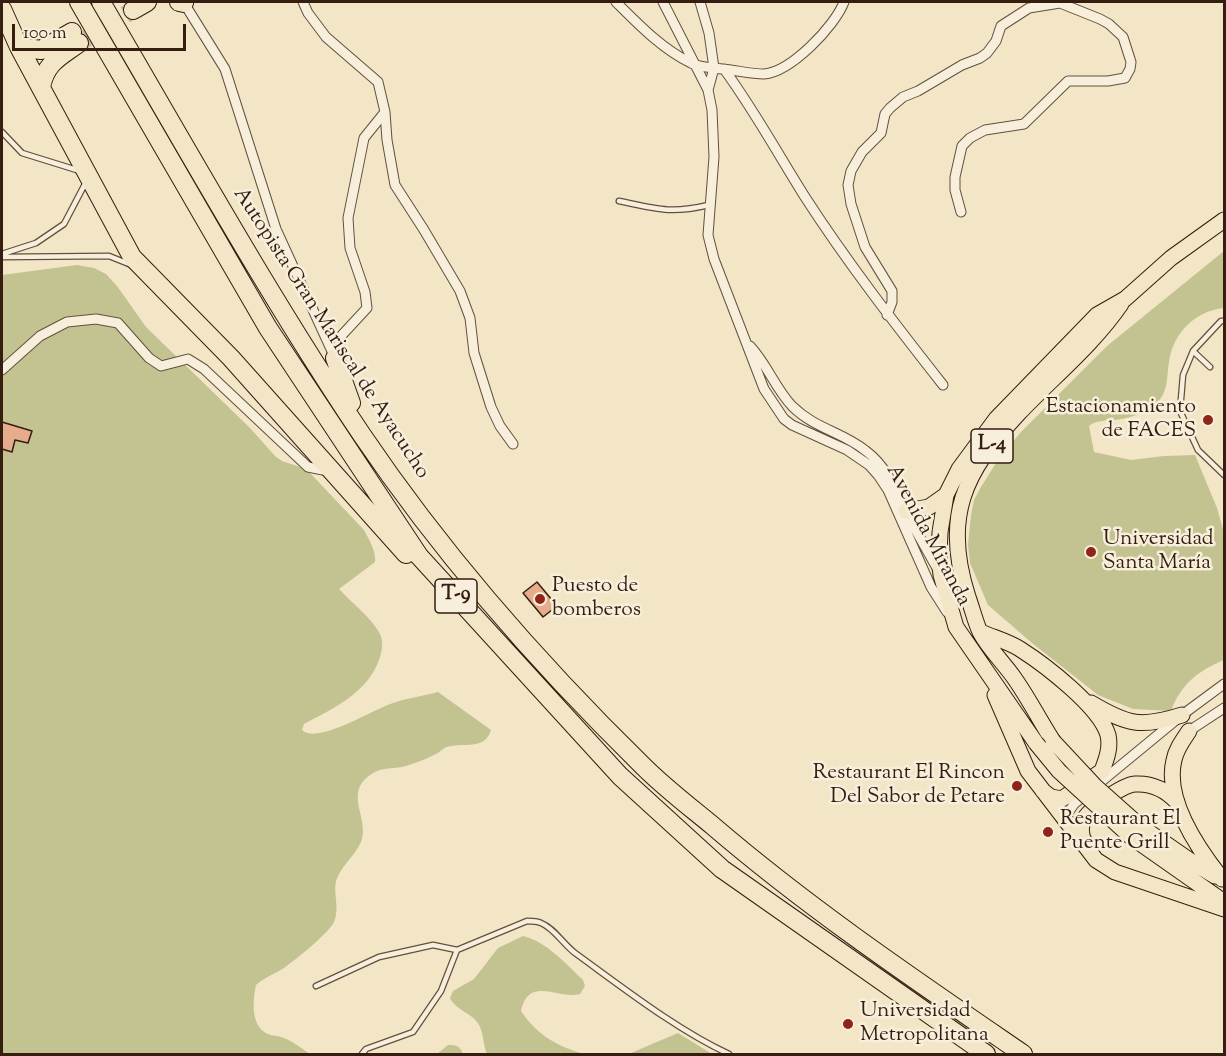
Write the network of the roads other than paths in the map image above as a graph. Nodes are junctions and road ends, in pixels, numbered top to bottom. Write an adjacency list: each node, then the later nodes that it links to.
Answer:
1 (79, 2): 42 (highway, Autopista Gran Mariscal de Ayacucho / T-9)
2 (101, 2): 35 (highway, Autopista Gran Mariscal de Ayacucho / T-9)
3 (182, 2): 31 (street)
4 (303, 2): 17 (street)
5 (616, 2): 12 (street)
6 (663, 2): 12 (street, Avenida Miranda)
7 (700, 2): 13 (street, Avenida Miranda)
8 (844, 2): 14 (street)
9 (1061, 2): 22 (street); 27 (street)
10 (2, 9): 11 (highway)
11 (19, 48): 15 (highway); 15 (highway)
12 (694, 65): 13 (street); 16 (street, Avenida Miranda)
13 (714, 68): 14 (street); 16 (street, Avenida Miranda)
14 (724, 69): 27 (street)
15 (41, 87): 19 (highway)
16 (708, 90): 21 (street, Avenida Miranda)
17 (385, 112): 31 (street); 36 (street)
18 (2, 132): 19 (lane)
19 (87, 175): 24 (lane); 25 (highway)
20 (619, 201): 21 (lane)
21 (709, 205): 29 (street, Avenida Miranda)
22 (961, 212)
23 (1224, 220): 26 (main road, L-4)
24 (2, 256): 25 (lane)
25 (151, 276): 37 (highway)
26 (1125, 299): 39 (main road, L-4); 44 (main road, L-4)
27 (888, 315): 34 (street)
28 (1224, 321): 30 (lane)
29 (746, 343): 40 (street, Avenida Miranda); 43 (street, Avenida Miranda)
30 (1193, 351): 32 (lane); 38 (lane)
31 (335, 358): 35 (highway)
32 (1210, 367)
33 (2, 370): 37 (street)
34 (943, 386)
35 (363, 436): 65 (highway, Autopista Gran Mariscal de Ayacucho / T-9)
36 (513, 444)
37 (331, 471): 42 (highway)
38 (1224, 475)
39 (946, 495): 40 (main road); 41 (main road, L-4)
40 (906, 511): 41 (street, Avenida Miranda)
41 (941, 575): 43 (main road, L-4); 44 (main road)
42 (472, 614): 64 (highway, Autopista Gran Mariscal de Ayacucho / T-9)
43 (956, 627): 45 (main road, L-4)
44 (980, 632): 47 (main road); 55 (main road, L-4, bridge)
45 (982, 665): 51 (main road, L-4); 55 (main road, L-4, bridge)
46 (1224, 684): 49 (street)
47 (1079, 695): 49 (main road); 51 (main road)
48 (1224, 708): 50 (street)
49 (1182, 715): 54 (street)
50 (1189, 731): 52 (main road)
51 (1040, 789): 54 (main road, L-4)
52 (1177, 802): 56 (main road); 57 (main road, L-4)
53 (1080, 812): 54 (street)
54 (1064, 819): 56 (main road, L-4)
55 (1135, 831): 57 (main road, L-4); 58 (main road, L-4)
56 (1092, 855): 59 (main road, L-4)
57 (1223, 880)
58 (1224, 902)
59 (1224, 909)
60 (457, 950): 61 (lane); 62 (lane); 63 (lane)
61 (316, 986)
62 (362, 1054)
63 (729, 1054)
64 (986, 1054)
65 (1023, 1054)

